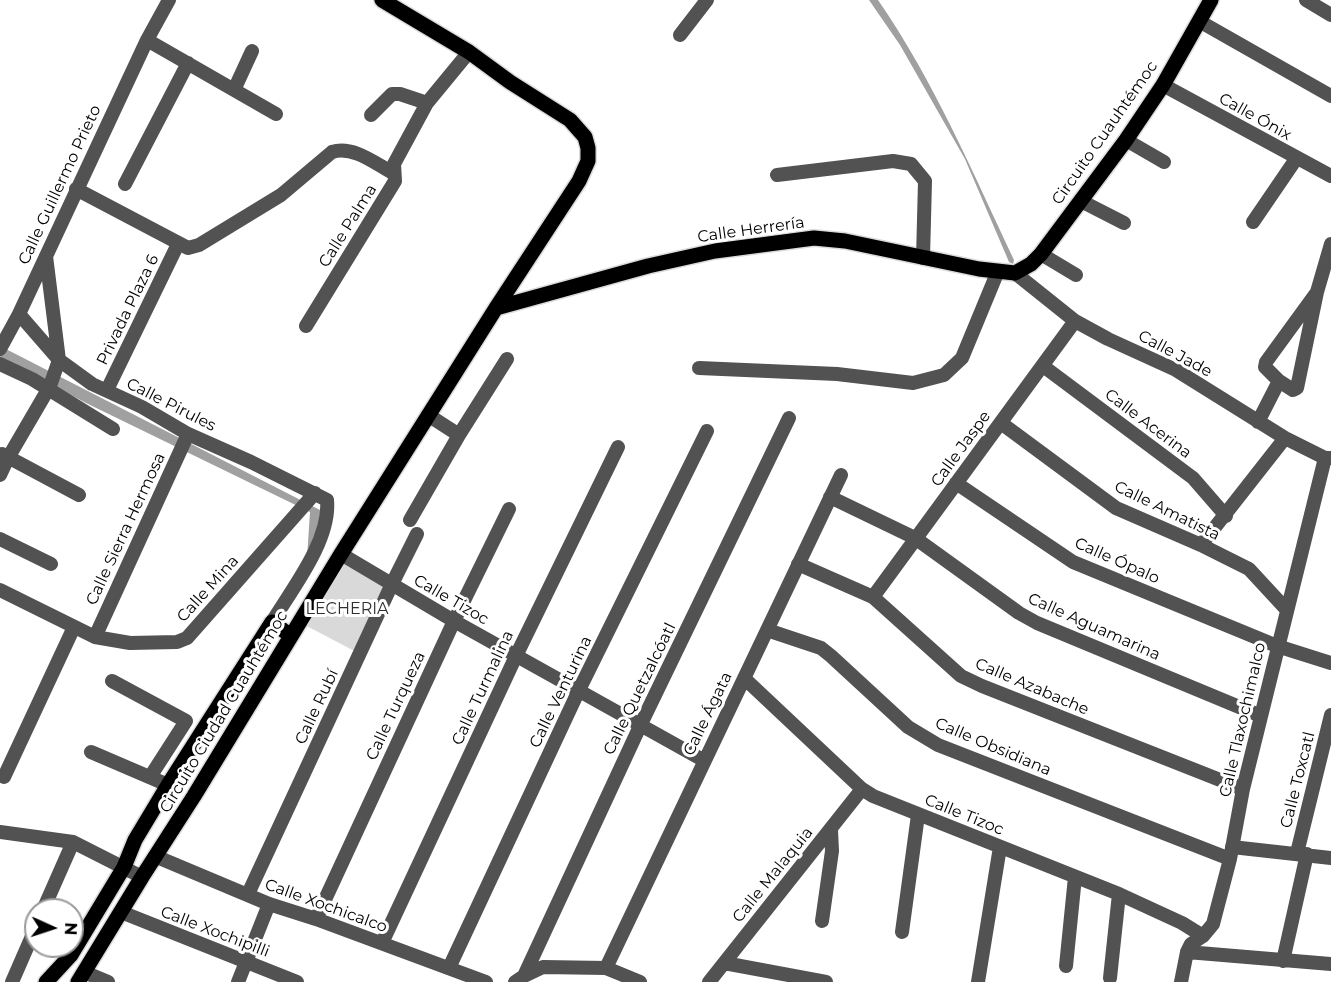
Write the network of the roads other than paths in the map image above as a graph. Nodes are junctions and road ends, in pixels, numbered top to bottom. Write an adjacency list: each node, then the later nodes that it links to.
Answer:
1 (169, 0): 9 (street, Calle Guillermo Prieto)
2 (382, 0): 11 (main road, Circuito Ciudad Cuauhtémoc)
3 (707, 0): 8 (street)
4 (1211, 0): 7 (main road, Circuito Cuauhtémoc)
5 (1306, 0): 6 (street)
6 (1331, 15)
7 (1199, 21): 13 (main road, Circuito Cuauhtémoc); 15 (street)
8 (680, 34)
9 (147, 40): 12 (street); 26 (street, Calle Guillermo Prieto)
10 (252, 51): 14 (street)
11 (469, 52): 16 (street, Calle Palma); 39 (main road, Circuito Ciudad Cuauhtémoc)
12 (188, 63): 14 (street); 25 (street)
13 (1163, 85): 19 (main road, Circuito Cuauhtémoc); 20 (street, Calle Ónix)
14 (234, 90): 17 (street)
15 (1331, 96)
16 (427, 104): 18 (street); 22 (street, Calle Palma)
17 (276, 114)
18 (371, 115)
19 (1126, 140): 21 (street); 27 (main road, Circuito Cuauhtémoc)
20 (1296, 159): 24 (street, Calle Ónix); 28 (street)
21 (1164, 162)
22 (393, 173): 30 (street); 42 (street, Calle Palma)
23 (777, 175): 34 (street)
24 (1331, 176)
25 (126, 184)
26 (75, 189): 30 (street); 32 (street, Calle Guillermo Prieto)
27 (1081, 201): 29 (street); 33 (main road, Circuito Cuauhtémoc)
28 (1253, 222)
29 (1124, 223)
30 (178, 244): 51 (street, Privada Plaza 6)
31 (1331, 244): 38 (street)
32 (46, 254): 40 (street, Calle Guillermo Prieto); 46 (street)
33 (1041, 254): 36 (main road, Circuito Cuauhtémoc); 37 (street)
34 (923, 258): 35 (main road, Calle Herrería); 39 (main road, Calle Herrería)
35 (998, 271): 36 (main road, Calle Herrería); 48 (street)
36 (1015, 273): 41 (street, Calle Jade)
37 (1076, 275)
38 (1317, 292): 49 (street); 49 (street)
39 (496, 308): 52 (main road, Circuito Ciudad Cuauhtémoc)
40 (19, 314): 43 (street, Calle Guillermo Prieto); 46 (street, Calle Pirules)
41 (1075, 321): 47 (street, Calle Jaspe); 54 (street, Calle Jade)
42 (306, 326)
43 (2, 347)
44 (507, 359): 58 (street)
45 (0, 364): 50 (street)
46 (58, 365): 50 (street); 51 (street, Calle Pirules)
47 (1043, 366): 55 (street, Calle Jaspe); 71 (street, Calle Acerina)
48 (699, 368)
49 (1279, 381): 54 (street)
50 (49, 388): 56 (street); 62 (street)
51 (107, 390): 60 (street, Calle Pirules)
52 (428, 415): 58 (street); 77 (main road, Circuito Ciudad Cuauhtémoc)
53 (789, 418): 98 (street, Calle Quetzalcóatl)
54 (1258, 422): 59 (street, Calle Jade)
55 (1001, 423): 66 (street, Calle Jaspe); 76 (street, Calle Amatista)
56 (113, 429)
57 (707, 431): 95 (street, Calle Venturina)
58 (459, 435): 72 (street)
59 (1285, 438): 63 (street, Calle Jade); 71 (street)
60 (184, 442): 69 (street, Calle Pirules); 89 (street, Calle Sierra Hermosa)
61 (618, 447): 91 (street, Calle Turmalina)
62 (4, 455): 65 (street); 67 (street)
63 (1328, 458): 83 (street, Calle Tlaxochimalco)
64 (841, 474): 68 (street, Calle Ágata)
65 (0, 475)
66 (956, 483): 74 (street, Calle Jaspe); 90 (street, Calle Ópalo)
67 (79, 495)
68 (830, 497): 74 (street, Calle Aguamarina); 79 (street, Calle Ágata)
69 (312, 501): 85 (street); 89 (street, Calle Mina)
70 (509, 509): 84 (street, Calle Turqueza)
71 (1226, 516): 76 (street)
72 (410, 520)
73 (417, 534): 80 (street, Calle Rubí)
74 (915, 538): 82 (street, Calle Jaspe); 97 (street, Calle Aguamarina)
75 (0, 539): 78 (street)
76 (1202, 545): 83 (street, Calle Amatista)
77 (341, 555): 80 (street, Calle Tizoc); 88 (main road, Circuito Ciudad Cuauhtémoc)
78 (51, 564)
79 (798, 564): 82 (street, Calle Azabache); 87 (street, Calle Ágata)
80 (391, 586): 84 (street, Calle Tizoc); 118 (street, Calle Rubí)
81 (0, 590): 86 (street, Calle Mina)
82 (873, 597): 105 (street, Calle Azabache)
83 (1286, 609): 90 (street, Calle Tlaxochimalco)
84 (454, 621): 91 (street, Calle Tizoc); 123 (street, Calle Turqueza)
85 (272, 622): 88 (main road); 103 (main road)
86 (74, 627): 89 (street, Calle Mina); 101 (street)
87 (767, 630): 93 (street, Calle Ágata); 111 (street, Calle Obsidiana)
88 (291, 636): 113 (main road, Circuito Ciudad Cuauhtémoc)
89 (95, 637)
90 (1277, 646): 92 (street, Calle Ópalo); 97 (street, Calle Tlaxochimalco)
91 (516, 656): 95 (street, Calle Tizoc); 127 (street, Calle Turmalina)
92 (1331, 663)
93 (744, 678): 100 (street, Calle Ágata); 104 (street, Calle Tizoc)
94 (112, 681): 102 (street)
95 (579, 690): 98 (street, Calle Tizoc); 135 (street, Calle Venturina)
96 (1331, 715): 112 (street, Calle Toxcatl)
97 (1261, 716): 105 (street, Calle Tlaxochimalco)
98 (641, 724): 100 (street, Calle Tizoc); 139 (street, Calle Quetzalcóatl)
99 (91, 752): 102 (street)
100 (704, 760): 136 (street, Calle Ágata)
101 (4, 777)
102 (150, 777): 103 (street)
103 (168, 785): 115 (main road)
104 (862, 789): 106 (street, Calle Tizoc); 107 (street, Calle Malaquia)
105 (1243, 789): 111 (street, Calle Tlaxochimalco)
106 (918, 815): 110 (street, Calle Tizoc); 125 (street)
107 (831, 830): 124 (street); 132 (street, Calle Malaquia)
108 (0, 832): 109 (street)
109 (73, 842): 115 (street); 120 (street)
110 (1000, 847): 117 (street, Calle Tizoc); 149 (street)
111 (1231, 853): 112 (street, Calle Obsidiana); 126 (street, Calle Tlaxochimalco)
112 (1302, 854): 114 (street, Calle Obsidiana); 131 (street, Calle Toxcatl)
113 (157, 857): 116 (main road, Circuito Ciudad Cuauhtémoc); 118 (street, Calle Xochicalco)
114 (1331, 858)
115 (124, 867): 116 (street); 141 (main road)
116 (142, 877): 122 (main road, Circuito Ciudad Cuauhtémoc)
117 (1075, 877): 119 (street, Calle Tizoc); 134 (street)
118 (248, 894): 121 (street, Calle Xochicalco)
119 (1119, 894): 126 (street, Calle Tizoc); 138 (street)
120 (49, 898)
121 (269, 904): 123 (street, Calle Xochicalco); 130 (street)
122 (121, 912): 130 (street, Calle Xochipilli); 137 (main road, Circuito Ciudad Cuauhtémoc)
123 (316, 919): 127 (street, Calle Xochicalco)
124 (822, 921)
125 (902, 932)
126 (1203, 936): 128 (street, Calle Tlaxochimalco)
127 (382, 943): 135 (street, Calle Xochicalco)
128 (1187, 952): 131 (street); 150 (street)
129 (24, 954): 140 (street)
130 (246, 961): 143 (street); 144 (street, Calle Xochipilli)
131 (1283, 961): 133 (street)
132 (724, 963): 147 (street, Calle Malaquia); 148 (street)
133 (1331, 964)
134 (1066, 966)
135 (449, 968): 145 (street, Calle Xochicalco)
136 (606, 968): 139 (street); 146 (street)
137 (81, 977): 142 (street)
138 (1110, 978)
139 (519, 979)
140 (12, 982)
141 (46, 982)
142 (108, 982)
143 (238, 982)
144 (297, 982)
145 (486, 982)
146 (639, 982)
147 (709, 982)
148 (826, 982)
149 (978, 982)
150 (1181, 982)

